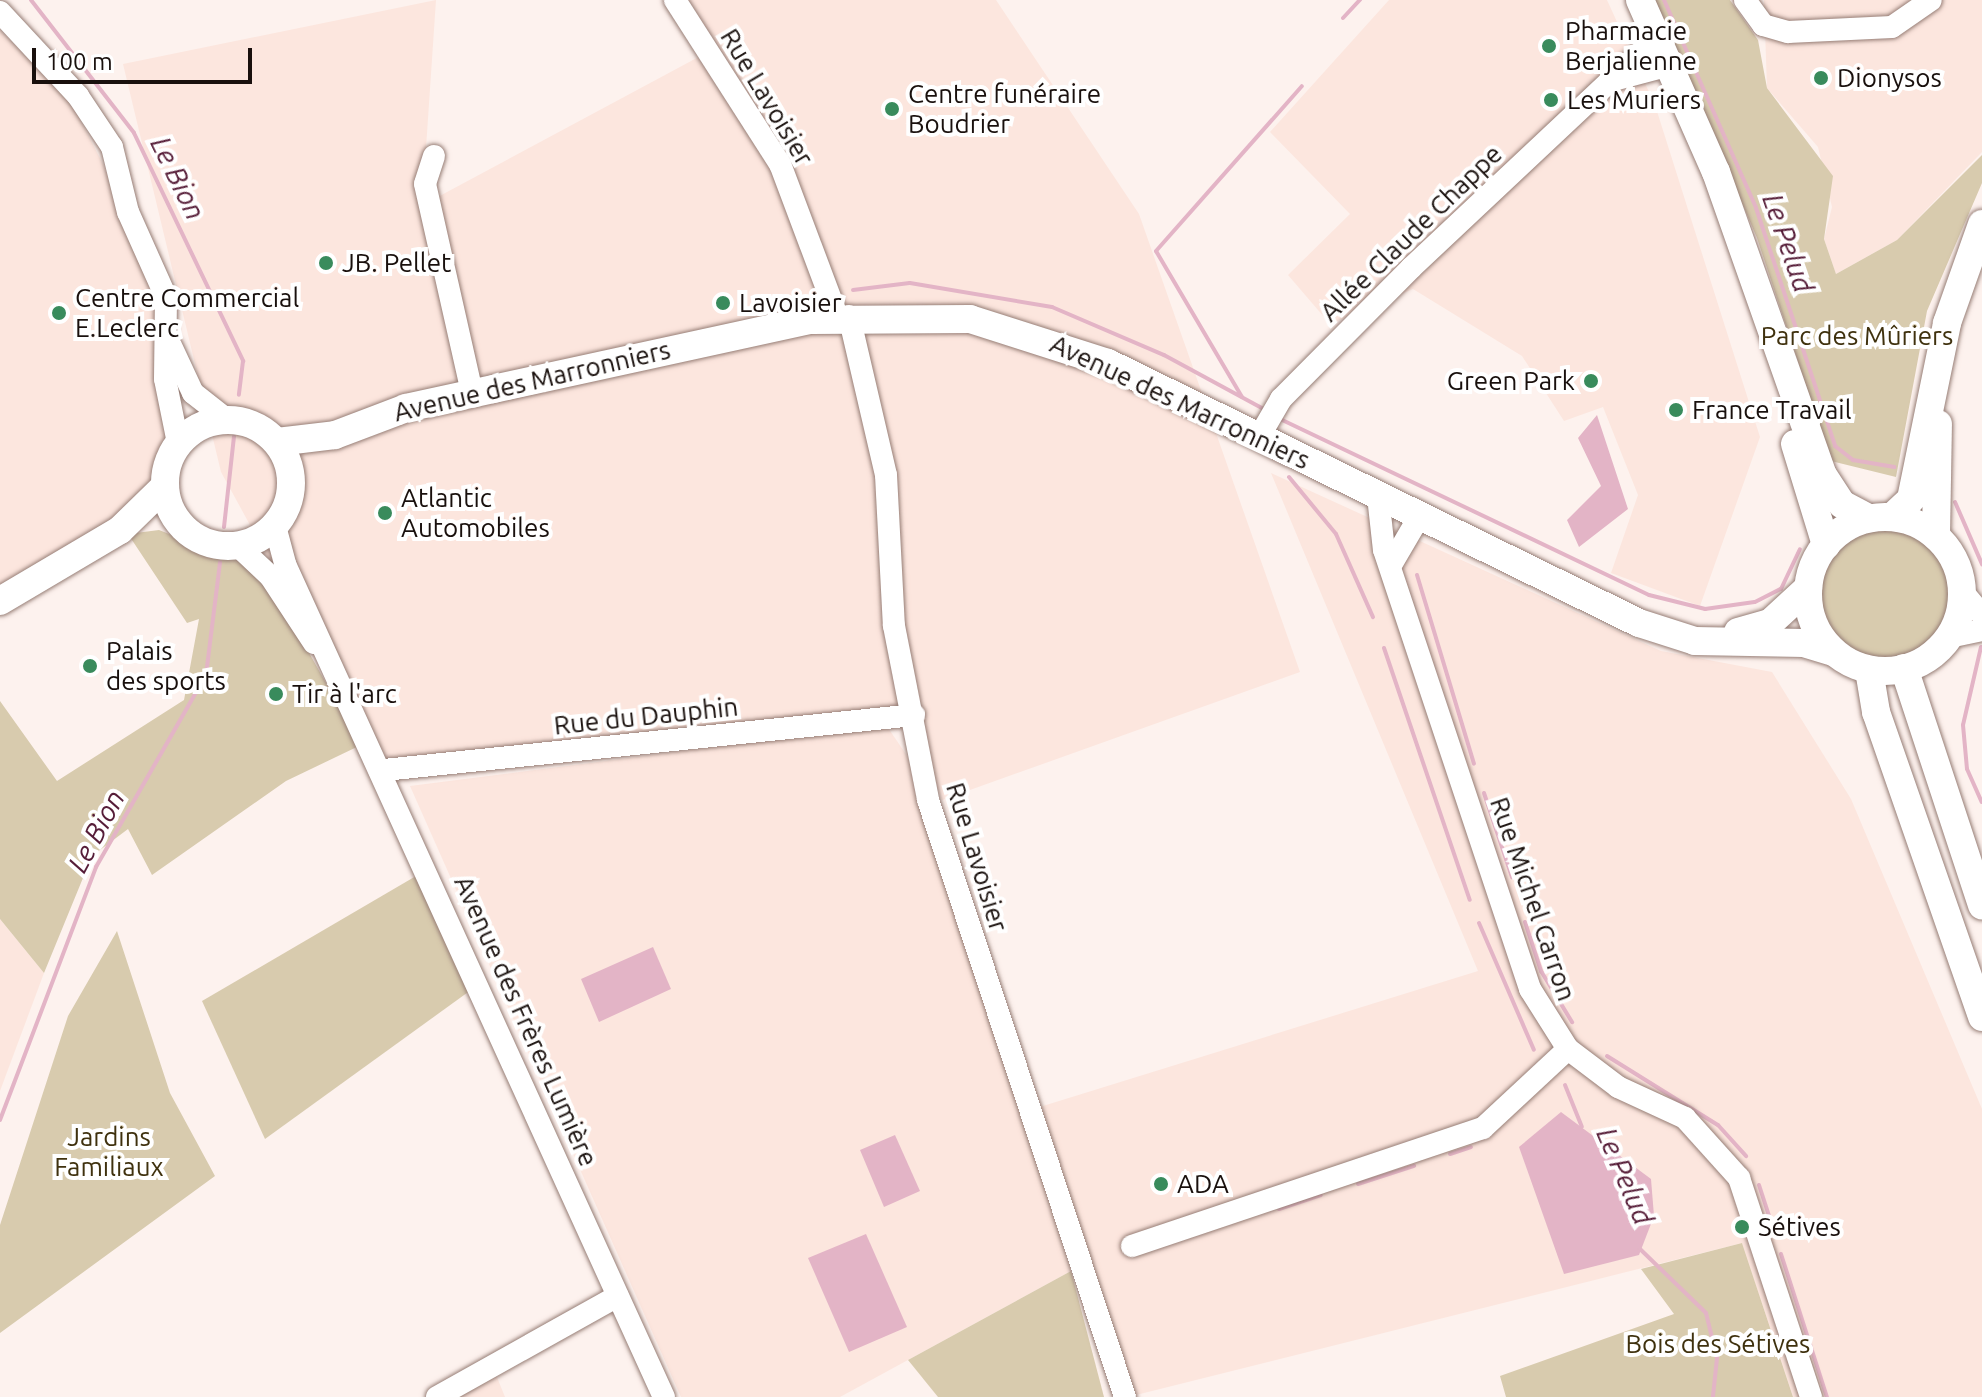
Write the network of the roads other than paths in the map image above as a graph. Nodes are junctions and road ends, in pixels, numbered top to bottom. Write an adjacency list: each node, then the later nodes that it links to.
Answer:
1 (675, 0): 11 (street, Rue Lavoisier)
2 (1640, 0): 6 (main road)
3 (1745, 0): 4 (street)
4 (1931, 0)
5 (0, 12): 12 (street)
6 (1657, 37): 7 (main road); 8 (street, Allée Claude Chappe)
7 (1670, 65): 8 (street, Allée Claude Chappe); 14 (main road)
8 (1615, 80): 18 (street, Allée Claude Chappe)
9 (434, 156): 15 (street)
10 (1982, 224): 13 (main road)
11 (843, 316): 15 (main road, Avenue des Marronniers); 18 (main road, Avenue des Marronniers); 44 (street, Rue Lavoisier)
12 (171, 345): 16 (street); 20 (street)
13 (1938, 372): 25 (main road); 29 (main road)
14 (1786, 380): 25 (main road); 30 (main road)
15 (472, 392): 17 (main road, Avenue des Marronniers)
16 (226, 419): 19 (main road); 20 (main road)
17 (335, 435): 19 (main road, Avenue des Marronniers); 22 (main road, Avenue des Marronniers)
18 (1259, 437): 23 (main road, Avenue des Marronniers)
19 (277, 442): 22 (main road)
20 (178, 443): 21 (main road)
21 (164, 487): 27 (main road); 28 (main road)
22 (291, 489): 26 (main road)
23 (1378, 496): 24 (main road, Avenue des Marronniers); 32 (street, Rue Michel Carron)
24 (1419, 517): 32 (street); 38 (main road, Avenue des Marronniers)
25 (1880, 518): 29 (main road); 30 (main road)
26 (275, 526): 31 (main road); 42 (street, Avenue des Frères Lumière)
27 (120, 530): 28 (main road); 35 (main road)
28 (185, 530): 31 (main road)
29 (1936, 536): 34 (main road)
30 (1826, 545): 33 (main road)
31 (238, 546): 42 (street, Avenue des Frères Lumière)
32 (1391, 565): 48 (street, Rue Michel Carron)
33 (1808, 588): 38 (main road, Avenue des Marronniers); 40 (main road)
34 (1962, 591): 36 (street); 39 (main road)
35 (0, 601)
36 (1982, 615)
37 (1982, 630): 39 (street)
38 (1669, 632): 40 (main road, Avenue des Marronniers)
39 (1949, 637): 41 (main road)
40 (1834, 652): 43 (main road)
41 (1904, 668): 43 (main road); 46 (main road)
42 (334, 669): 45 (street, Avenue des Frères Lumière)
43 (1869, 670): 47 (main road)
44 (914, 715): 45 (street, Rue du Dauphin); 53 (street, Rue Lavoisier)
45 (384, 770): 50 (street, Avenue des Frères Lumière)
46 (1982, 905)
47 (1982, 1017)
48 (1568, 1049): 49 (street); 54 (street, Rue Michel Carron)
49 (1132, 1246)
50 (618, 1296): 51 (street); 52 (street, Avenue des Frères Lumière)
51 (437, 1397)
52 (664, 1397)
53 (1125, 1397)
54 (1811, 1397)

